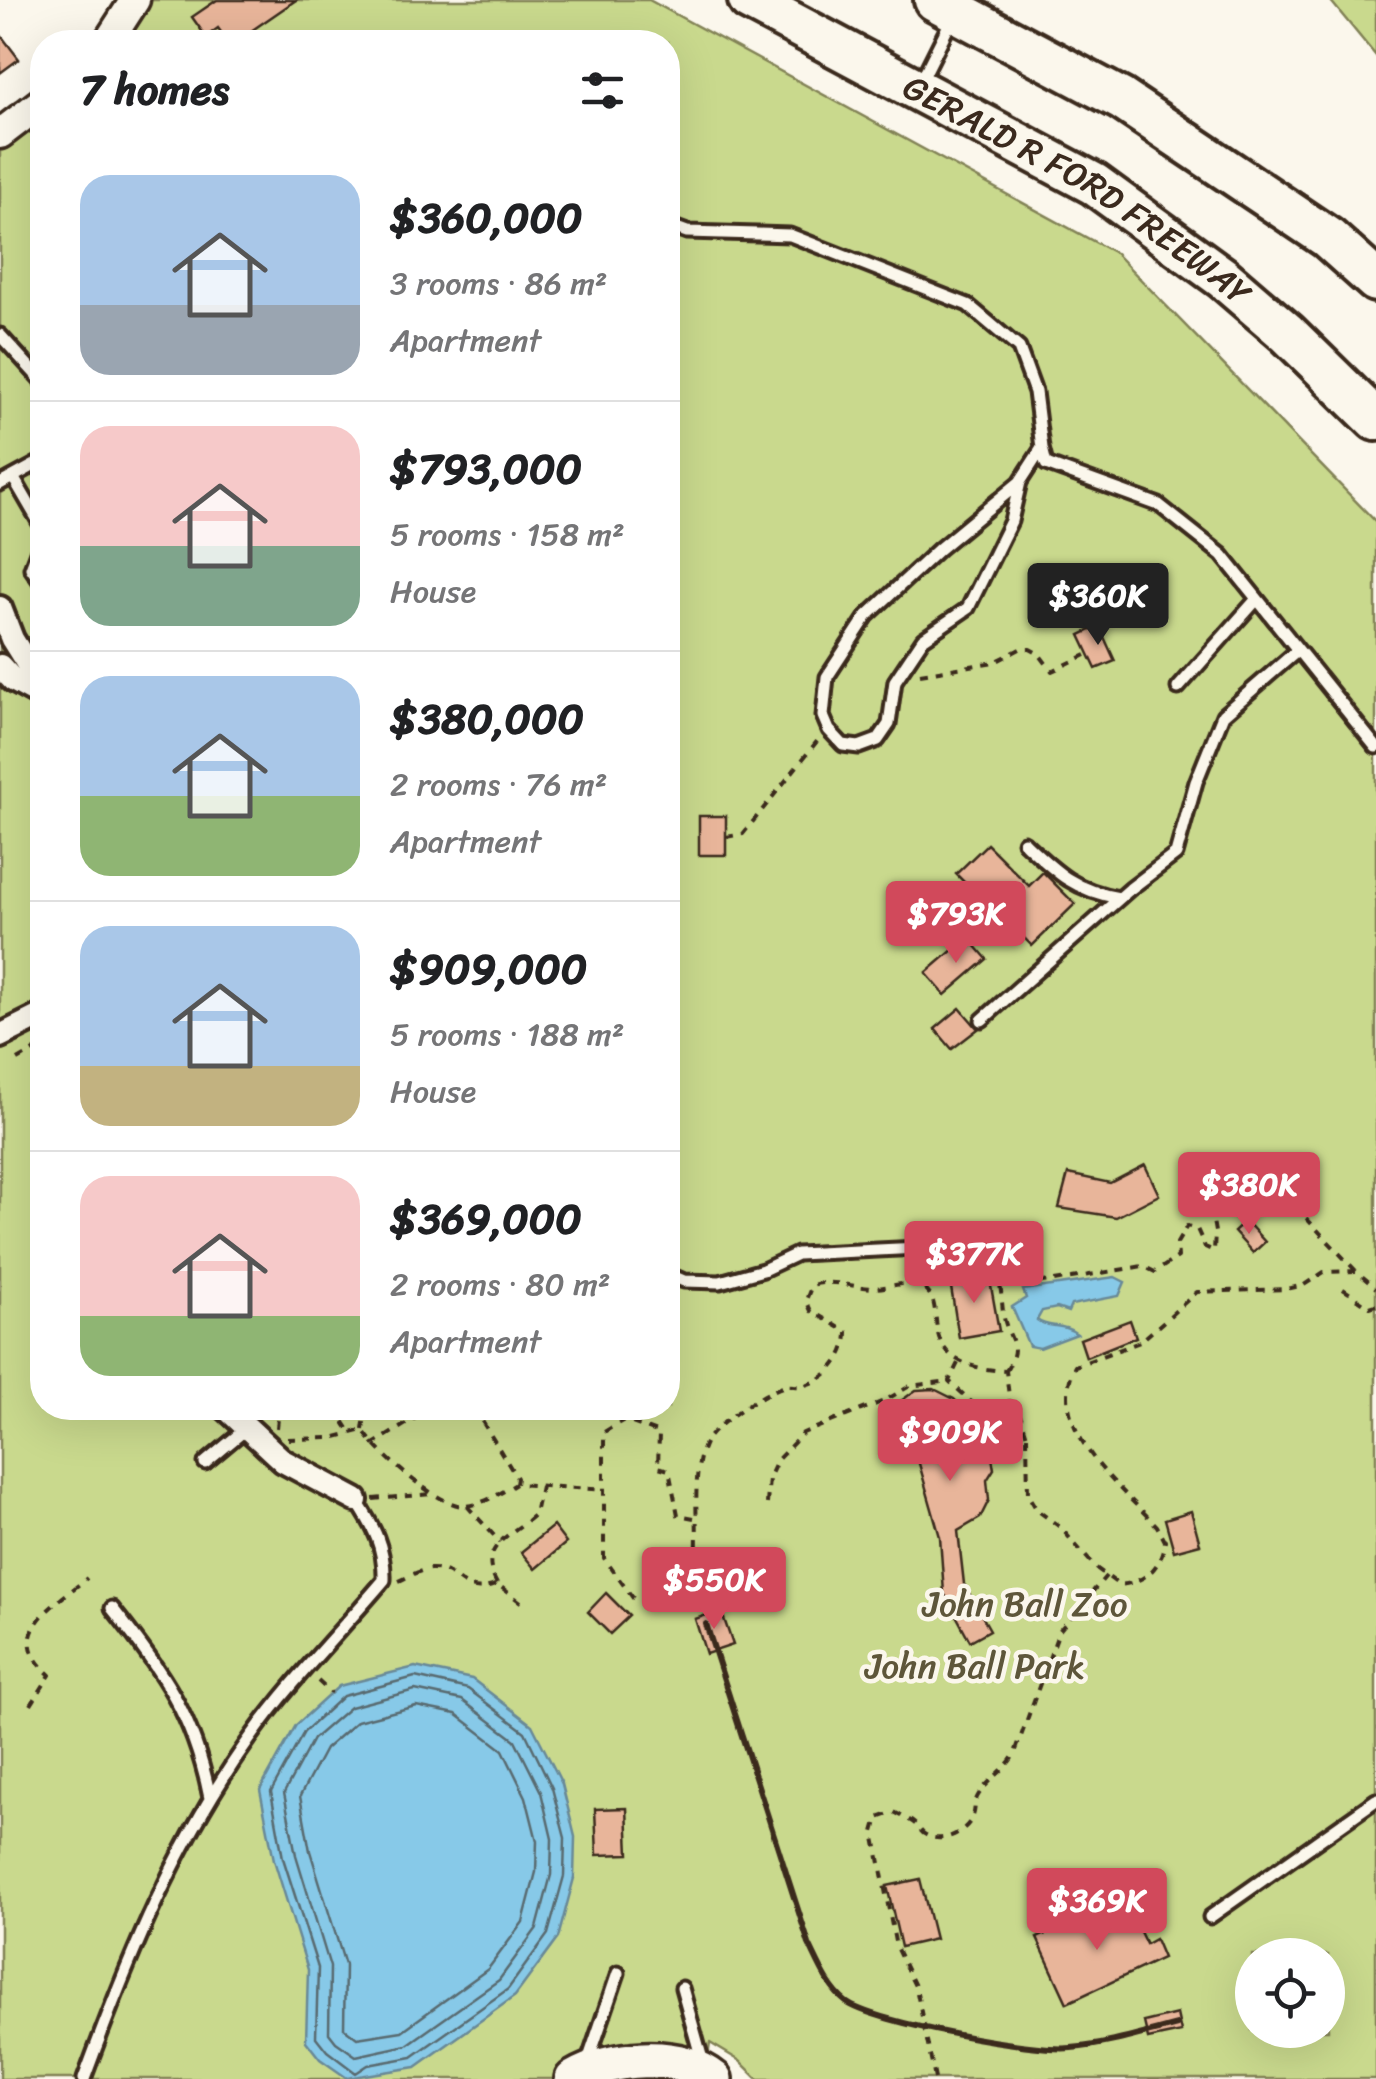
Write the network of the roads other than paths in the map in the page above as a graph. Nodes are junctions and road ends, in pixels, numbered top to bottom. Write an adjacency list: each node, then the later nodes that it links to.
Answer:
1 (136, 0): 4 (street)
2 (748, 0): 5 (highway, GERALD R FORD FREEWAY)
3 (946, 5): 5 (lane); 9 (highway)
4 (116, 30)
5 (917, 89): 12 (highway, GERALD R FORD FREEWAY)
6 (30, 111): 7 (street)
7 (0, 134)
8 (680, 229): 13 (lane)
9 (1376, 281)
10 (0, 336): 11 (lane)
11 (30, 368)
12 (1376, 420)
13 (1042, 448): 16 (lane); 19 (lane)
14 (30, 467): 15 (lane)
15 (13, 477): 17 (lane); 18 (lane)
16 (1020, 482): 16 (lane)
17 (0, 484)
18 (30, 506)
19 (1257, 598): 21 (lane); 24 (lane)
20 (0, 608): 23 (street)
21 (1298, 650): 26 (lane); 28 (lane)
22 (0, 666): 25 (street)
23 (30, 667)
24 (1178, 688)
25 (30, 689)
26 (1376, 747)
27 (1024, 842): 28 (lane)
28 (1119, 898): 29 (lane)
29 (982, 1020)
30 (30, 1021): 31 (street)
31 (0, 1035)
32 (979, 1245): 33 (lane)
33 (680, 1279)
34 (238, 1420): 35 (street)
35 (255, 1436): 36 (lane); 37 (street)
36 (204, 1463)
37 (356, 1500): 39 (lane)
38 (112, 1608): 39 (lane)
39 (210, 1798): 46 (lane)
40 (1376, 1800): 41 (lane)
41 (1210, 1917)
42 (618, 1973): 44 (lane)
43 (682, 1988): 45 (lane)
44 (578, 2076): 45 (main road)
45 (710, 2076)
46 (84, 2079)

